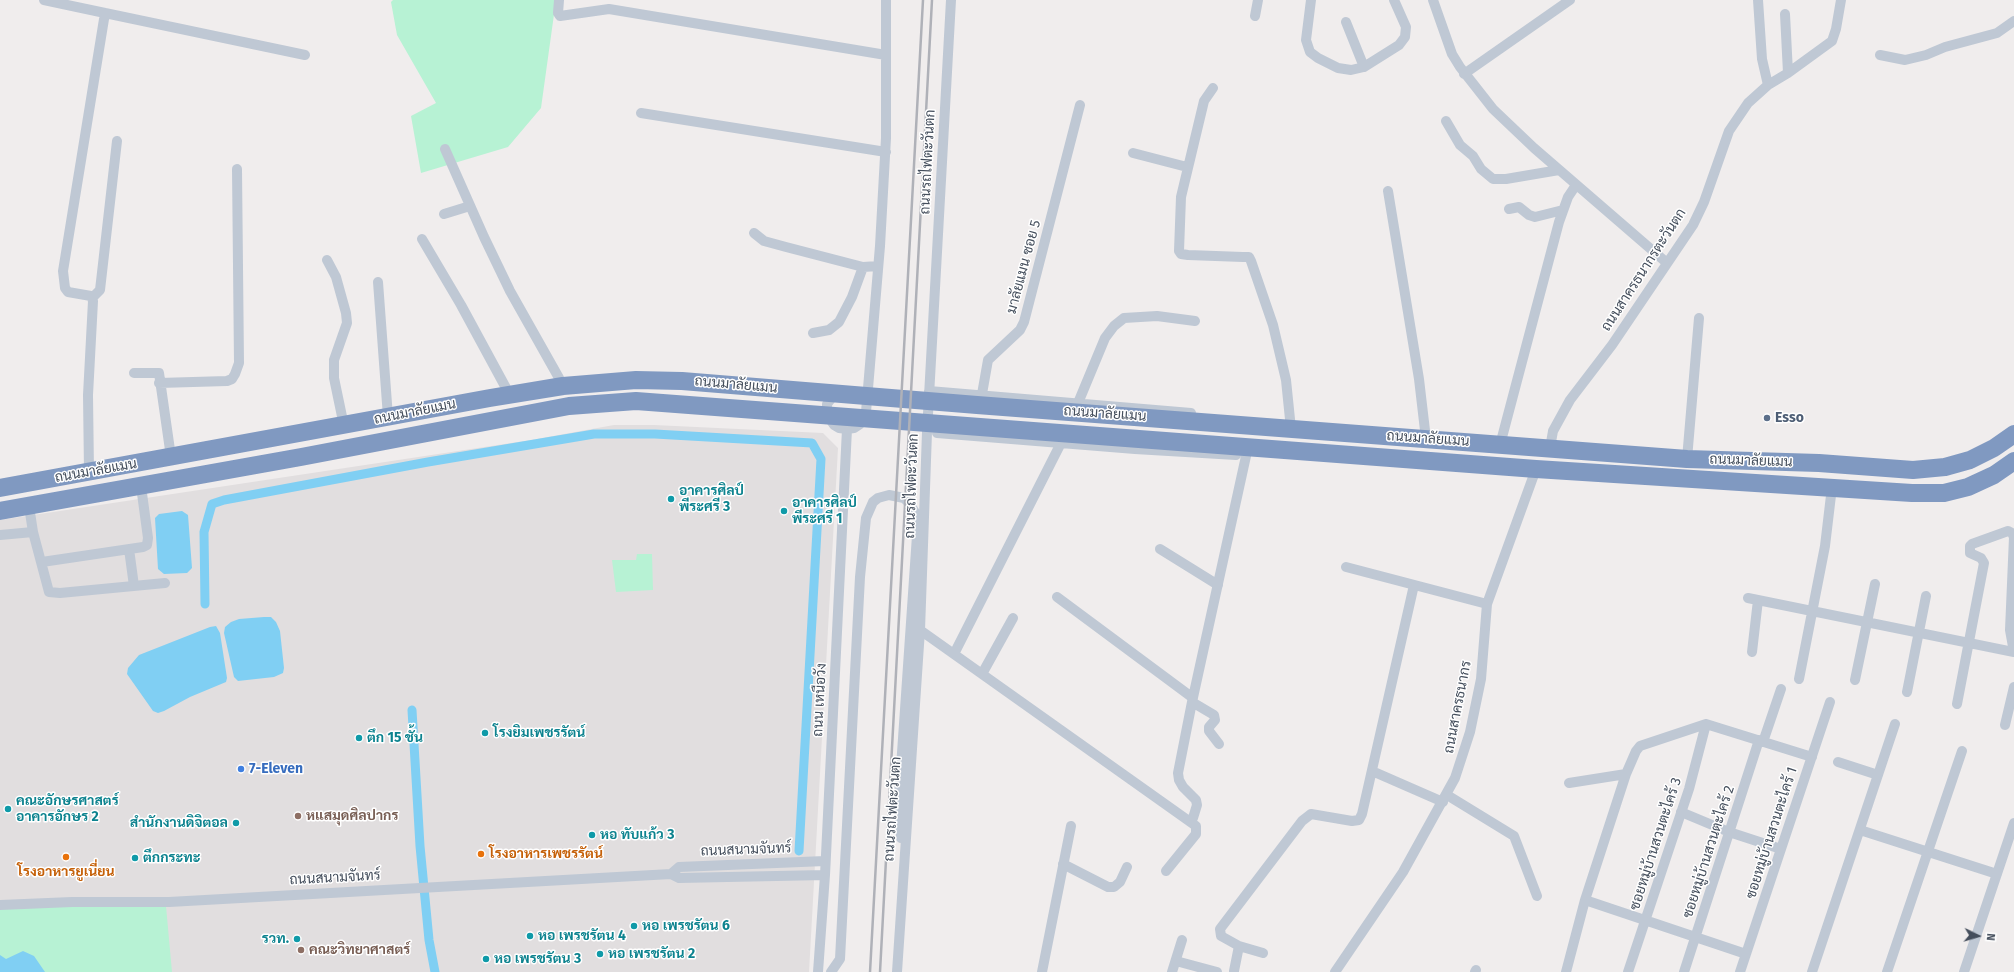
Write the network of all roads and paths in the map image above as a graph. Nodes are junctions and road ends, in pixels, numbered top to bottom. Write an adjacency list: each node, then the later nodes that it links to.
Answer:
1 (44, 0): 12 (street)
2 (559, 0): 18 (street)
3 (886, 0): 18 (street)
4 (951, 0): 58 (street, ถนนรถไฟตะวันตก)
5 (1258, 0): 14 (street)
6 (1311, 0): 20 (street)
7 (1394, 0): 20 (street)
8 (1433, 0): 22 (street)
9 (1570, 0): 22 (street)
10 (1758, 0): 23 (street)
11 (1841, 0): 21 (street, ถนนสาครธนากรตะวันตก)
12 (105, 13): 17 (street); 48 (street)
13 (1784, 14): 21 (street)
14 (1255, 16)
15 (1346, 22): 20 (street)
16 (2014, 22): 19 (street)
17 (306, 55)
18 (886, 55): 30 (street)
19 (1880, 55)
20 (1364, 67)
21 (1788, 73): 23 (street, ถนนสาครธนากรตะวันตก)
22 (1464, 74): 34 (street)
23 (1768, 85): 44 (street, ถนนสาครธนากรตะวันตก)
24 (1213, 88): 32 (street)
25 (1080, 105): 59 (street, มาลัยแมน ซอย 5)
26 (641, 113): 30 (street)
27 (1446, 121): 34 (street)
28 (117, 141): 48 (street)
29 (445, 150): 37 (street)
30 (886, 152): 45 (street)
31 (1133, 153): 32 (street)
32 (1187, 167): 64 (street)
33 (237, 169): 54 (street)
34 (1559, 170): 35 (street)
35 (1576, 185): 39 (street); 44 (street)
36 (1388, 191): 69 (street)
37 (470, 206): 40 (street); 53 (street)
38 (1509, 209): 39 (street)
39 (1563, 210): 71 (street)
40 (444, 214)
41 (754, 233): 46 (street)
42 (422, 239): 55 (street)
43 (327, 260): 63 (street)
44 (1667, 263): 72 (street, ถนนสาครธนากรตะวันตก)
45 (878, 266): 46 (street); 57 (street)
46 (863, 267): 51 (street)
47 (378, 282): 61 (street)
48 (92, 298): 78 (street)
49 (1699, 318): 75 (street)
50 (1195, 322): 60 (street)
51 (813, 333)
52 (134, 373): 54 (street)
53 (558, 378): 55 (highway); 56 (highway)
54 (159, 382): 74 (street)
55 (506, 388): 61 (highway)
56 (840, 389): 57 (highway); 65 (street)
57 (868, 391): 65 (street)
58 (929, 391): 59 (street); 66 (street, ถนนรถไฟตะวันตก)
59 (978, 394): 60 (street); 68 (street)
60 (1078, 402): 64 (street)
61 (391, 417): 63 (highway, ถนนมาลัยแมน); 64 (highway, ถนนมาลัยแมน)
62 (487, 422): 65 (highway); 73 (highway, ถนนมาลัยแมน); 79 (highway, ถนนมาลัยแมน)
63 (344, 426): 74 (highway, ถนนมาลัยแมน)
64 (1287, 428): 69 (highway, ถนนมาลัยแมน)
65 (843, 429): 138 (street, ถนน เหนือวัง)
66 (927, 432): 68 (street); 101 (street, ถนนรถไฟตะวันตก)
67 (2014, 434): 75 (highway, ถนนมาลัยแมน)
68 (967, 435): 70 (street)
69 (1426, 439): 71 (highway, ถนนมาลัยแมน)
70 (1061, 443): 73 (street); 106 (street)
71 (1500, 444): 72 (highway, ถนนมาลัยแมน)
72 (1550, 448): 75 (highway, ถนนมาลัยแมน)
73 (1248, 451): 77 (highway, ถนนมาลัยแมน); 92 (street)
74 (171, 458): 78 (highway, ถนนมาลัยแมน)
75 (1687, 459)
76 (2014, 461): 81 (highway, ถนนมาลัยแมน)
77 (1536, 469): 81 (highway, ถนนมาลัยแมน); 97 (street, ถนนสาครธนากร)
78 (89, 472): 80 (highway, ถนนมาลัยแมน)
79 (141, 486): 82 (highway, ถนนมาลัยแมน); 86 (street)
80 (0, 488)
81 (1832, 488): 98 (street)
82 (29, 506): 83 (highway, ถนนมาลัยแมน); 84 (street)
83 (0, 511)
84 (33, 532): 85 (street); 88 (street)
85 (0, 534)
86 (129, 549): 88 (street); 94 (street)
87 (1160, 550): 92 (street)
88 (42, 562): 94 (street)
89 (1346, 567): 93 (street)
90 (165, 583): 94 (street)
91 (1875, 584): 100 (street)
92 (1218, 585): 113 (street)
93 (1414, 585): 97 (street); 124 (street)
94 (134, 586)
95 (1926, 596): 102 (street)
96 (1057, 597): 113 (street)
97 (1487, 604): 128 (street, ถนนสาครธนากร)
98 (1813, 610): 100 (street); 104 (street); 108 (street)
99 (1013, 618): 107 (street)
100 (1867, 621): 102 (street); 109 (street)
101 (920, 630): 106 (street); 136 (street, ถนนรถไฟตะวันตก)
102 (1919, 632): 103 (street); 112 (street)
103 (1970, 643): 105 (street); 105 (street); 115 (street)
104 (1752, 652)
105 (2014, 652)
106 (954, 654): 107 (street)
107 (982, 674): 141 (street)
108 (1799, 679)
109 (1855, 680)
110 (2014, 687): 118 (street)
111 (1781, 689): 119 (street, ซอยหมู่บ้านสวนตะไคร้ 2)
112 (1907, 692)
113 (1192, 700): 120 (street); 130 (street)
114 (1830, 702): 122 (street, ซอยหมู่บ้านสวนตะไคร้ 1)
115 (1957, 704)
116 (1706, 724): 119 (street); 125 (street); 129 (street, ซอยหมู่บ้านสวนตะไคร้ 3)
117 (1895, 724): 126 (street)
118 (2005, 725)
119 (1761, 741): 122 (street); 134 (street, ซอยหมู่บ้านสวนตะไคร้ 2)
120 (1219, 744)
121 (1962, 751): 137 (street)
122 (1812, 757): 135 (street, ซอยหมู่บ้านสวนตะไคร้ 1)
123 (1838, 762): 126 (street)
124 (1372, 771): 128 (street); 151 (street)
125 (1626, 774): 127 (street); 146 (street)
126 (1878, 775): 133 (street)
127 (1569, 783)
128 (1445, 798): 145 (street); 162 (street, ถนนสาครธนากร)
129 (1681, 812): 134 (street); 148 (street, ซอยหมู่บ้านสวนตะไคร้ 3)
130 (1193, 818)
131 (2014, 823): 143 (street)
132 (1071, 826): 139 (street)
133 (1860, 830): 137 (street); 167 (street)
134 (1729, 832): 135 (street); 149 (street, ซอยหมู่บ้านสวนตะไคร้ 2)
135 (1781, 849): 153 (street, ซอยหมู่บ้านสวนตะไคร้ 1)
136 (904, 850): 156 (street); 157 (street, ถนนรถไฟตะวันตก)
137 (1928, 852): 143 (street); 168 (street)
138 (825, 861): 142 (street, ถนนสนามจันทร์); 144 (street, ถนน เหนือวัง)
139 (1063, 864): 140 (street); 158 (street)
140 (1127, 867)
141 (1166, 871)
142 (671, 874): 144 (street, ถนนสนามจันทร์); 147 (street, ถนนสนามจันทร์)
143 (1997, 874): 169 (street)
144 (825, 875): 155 (street, ถนน เหนือวัง)
145 (1537, 896)
146 (1585, 900): 148 (street); 163 (street)
147 (0, 905)
148 (1646, 920): 149 (street); 164 (street, ซอยหมู่บ้านสวนตะไคร้ 3)
149 (1696, 936): 153 (street); 165 (street, ซอยหมู่บ้านสวนตะไคร้ 2)
150 (1182, 940): 154 (street)
151 (1239, 946): 152 (street); 161 (street)
152 (1263, 953)
153 (1746, 954): 166 (street, ซอยหมู่บ้านสวนตะไคร้ 1)
154 (1176, 961): 159 (street); 160 (street)
155 (818, 972)
156 (831, 972)
157 (897, 972)
158 (1042, 972)
159 (1172, 972)
160 (1217, 972)
161 (1235, 972)
162 (1334, 972)
163 (1566, 972)
164 (1628, 972)
165 (1684, 972)
166 (1740, 972)
167 (1812, 972)
168 (1887, 972)
169 (1964, 972)

